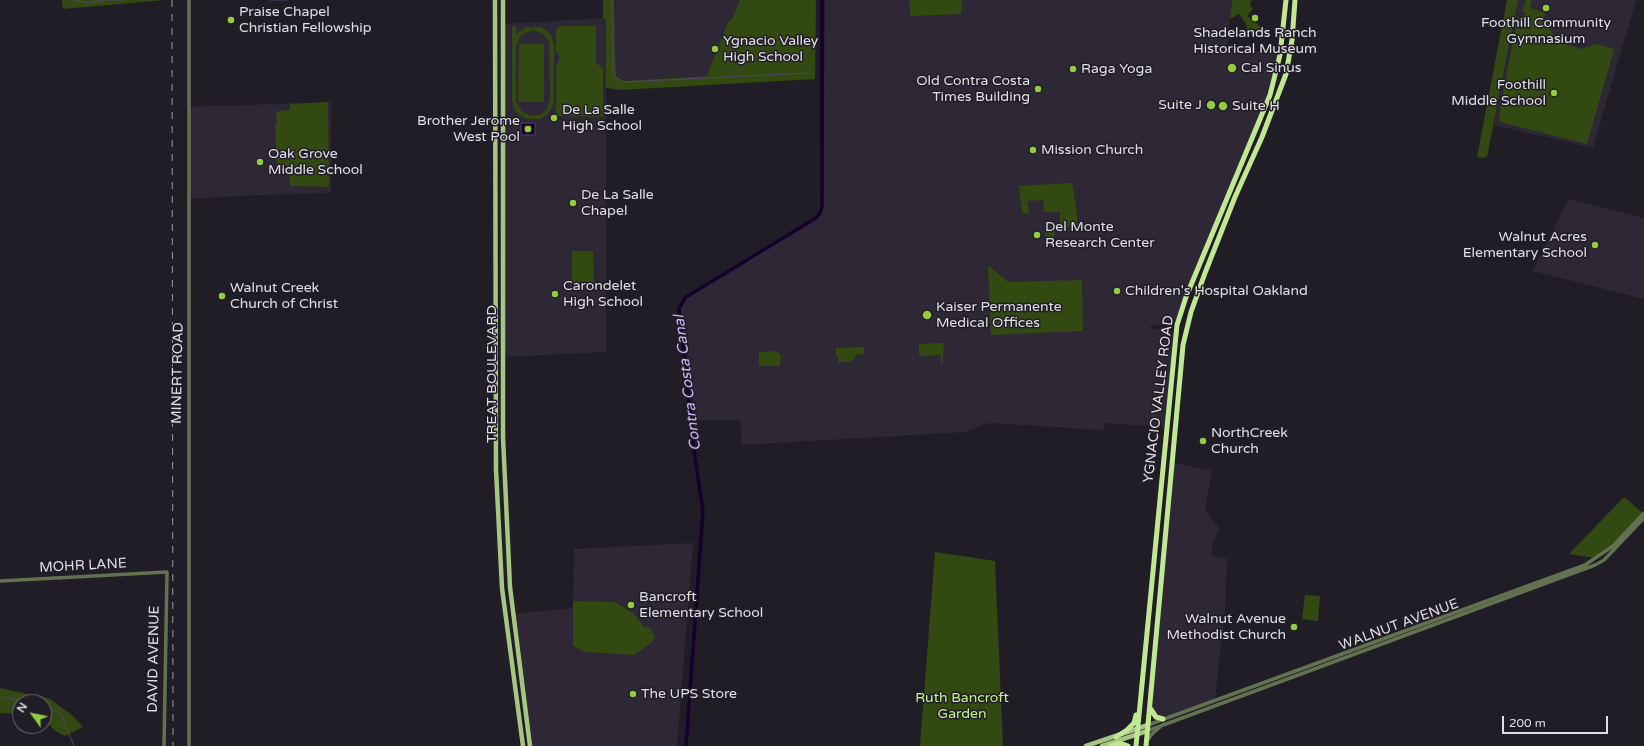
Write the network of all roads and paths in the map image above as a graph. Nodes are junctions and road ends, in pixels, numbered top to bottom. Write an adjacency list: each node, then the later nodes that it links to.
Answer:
1 (189, 0): 18 (street, MINERT ROAD)
2 (495, 0): 19 (main road, TREAT BOULEVARD)
3 (503, 0): 20 (main road, TREAT BOULEVARD)
4 (1286, 0): 10 (highway, YGNACIO VALLEY ROAD)
5 (1295, 0): 11 (highway, YGNACIO VALLEY ROAD)
6 (1644, 514): 12 (street, WALNUT AVENUE)
7 (1644, 518): 12 (street, WALNUT AVENUE)
8 (167, 572): 9 (street, MOHR LANE); 17 (street, DAVID AVENUE)
9 (0, 582)
10 (1141, 696): 14 (highway, YGNACIO VALLEY ROAD); 15 (highway)
11 (1150, 706): 12 (highway); 13 (highway, YGNACIO VALLEY ROAD)
12 (1163, 722): 13 (street, WALNUT AVENUE); 16 (street)
13 (1148, 728): 14 (main road); 16 (highway, YGNACIO VALLEY ROAD)
14 (1137, 732): 15 (main road); 22 (main road); 25 (highway, YGNACIO VALLEY ROAD)
15 (1116, 737): 21 (main road)
16 (1146, 744)
17 (164, 746)
18 (189, 746)
19 (523, 746)
20 (530, 746)
21 (1086, 746)
22 (1102, 746)
23 (1111, 746): 24 (highway)
24 (1128, 746)
25 (1136, 746)

